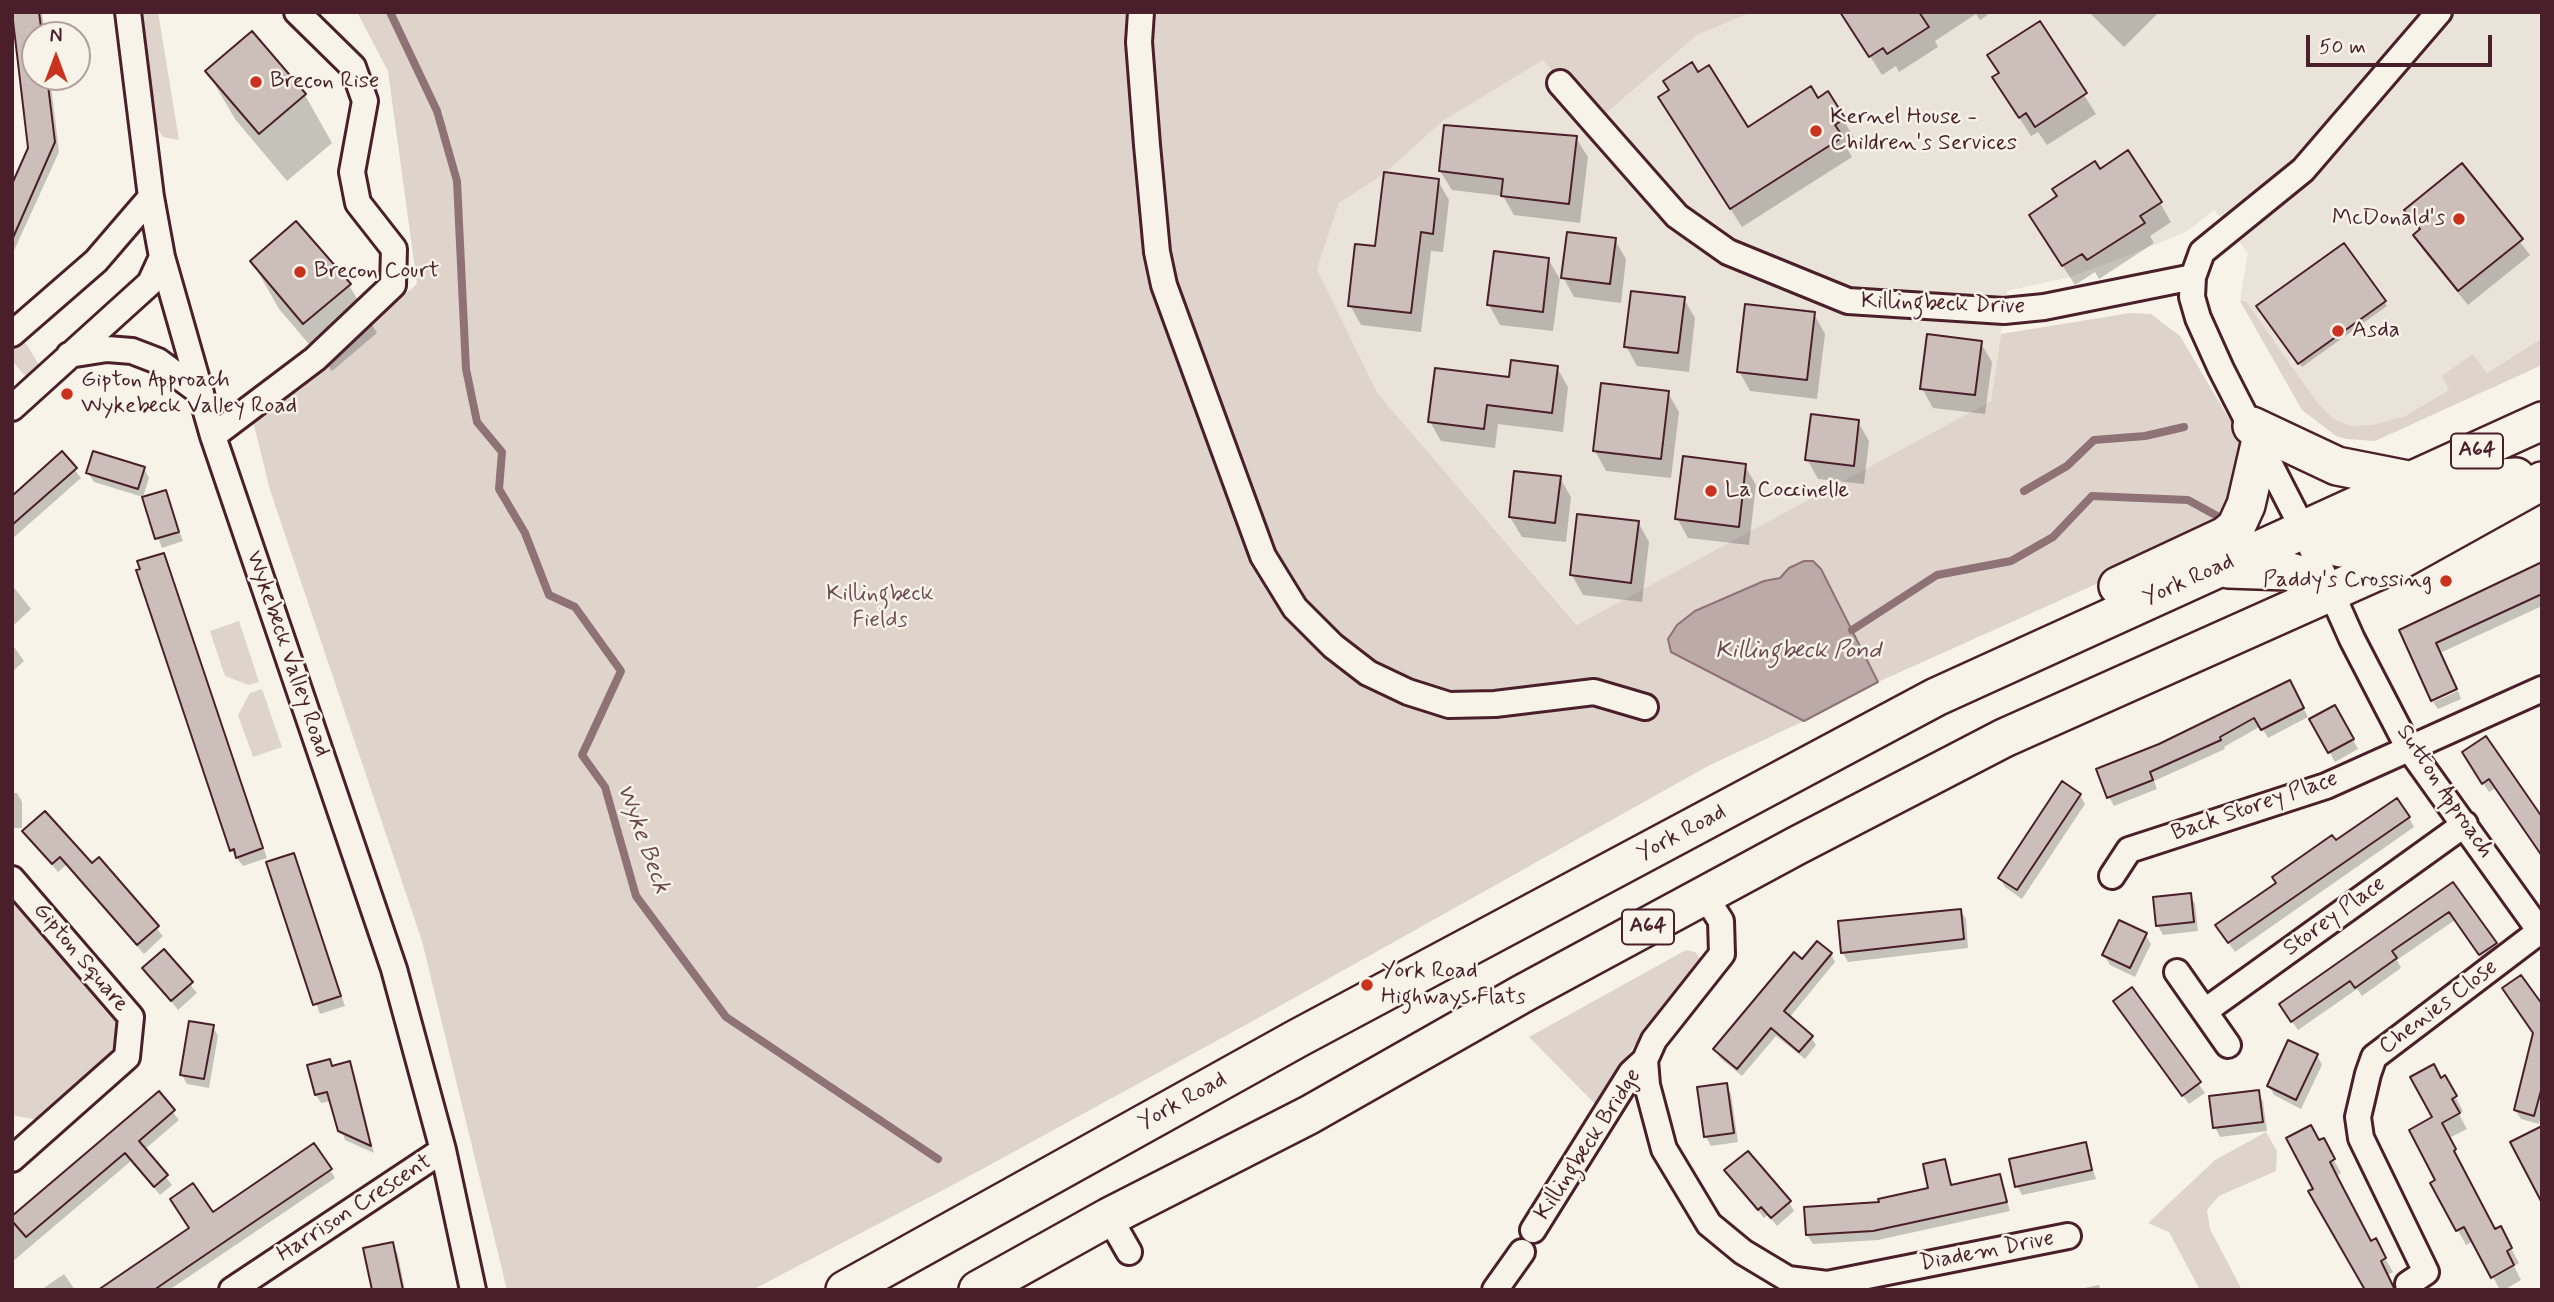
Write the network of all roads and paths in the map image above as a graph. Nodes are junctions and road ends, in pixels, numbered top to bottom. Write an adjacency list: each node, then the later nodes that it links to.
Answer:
1 (128, 12): 6 (street, Wykebeck Valley Road)
2 (297, 12): 15 (street)
3 (1141, 12): 23 (street)
4 (2439, 12): 8 (street)
5 (1560, 83): 8 (street, Killingbeck Drive)
6 (151, 197): 7 (street, Wykebeck Valley Road); 9 (street)
7 (162, 257): 10 (street); 11 (street, Wykebeck Valley Road)
8 (2193, 277): 14 (street)
9 (12, 334)
10 (69, 355): 11 (street); 12 (street)
11 (201, 393): 15 (street, Wykebeck Valley Road)
12 (12, 408)
13 (2542, 421): 17 (highway, York Road / A64)
14 (2256, 435): 17 (highway); 19 (street); 24 (highway)
15 (213, 436): 35 (street, Wykebeck Valley Road)
16 (2542, 473): 19 (highway)
17 (2413, 481): 19 (highway, York Road / A64)
18 (2542, 481): 21 (highway, A64)
19 (2303, 529): 20 (highway, York Road / A64); 21 (street, Sutton Approach)
20 (2215, 568): 21 (highway); 24 (highway, York Road / A64)
21 (2331, 591): 25 (street, Sutton Approach); 29 (highway, A64)
22 (2542, 689): 25 (street, Back Storey Place)
23 (1645, 706)
24 (1908, 712): 43 (highway, York Road / A64)
25 (2408, 747): 26 (street, Sutton Approach); 27 (street, Back Storey Place)
26 (2465, 824): 30 (street, Sutton Approach); 32 (street, Storey Place)
27 (2112, 876)
28 (12, 879): 36 (street, Gipton Square)
29 (1705, 896): 34 (street); 37 (highway, A64)
30 (2541, 933): 40 (street, Chenies Close)
31 (2177, 972): 32 (street)
32 (2205, 1012): 33 (street)
33 (2228, 1045)
34 (1645, 1060): 38 (street, Diadem Drive); 45 (street, Killingbeck Bridge)
35 (443, 1150): 41 (street, Harrison Crescent); 42 (street, Wykebeck Valley Road)
36 (12, 1159)
37 (1109, 1217): 39 (street); 44 (highway, A64)
38 (2068, 1236)
39 (1129, 1252)
40 (2408, 1284)
41 (232, 1290)
42 (472, 1290)
43 (845, 1290)
44 (978, 1290)
45 (1495, 1290)

